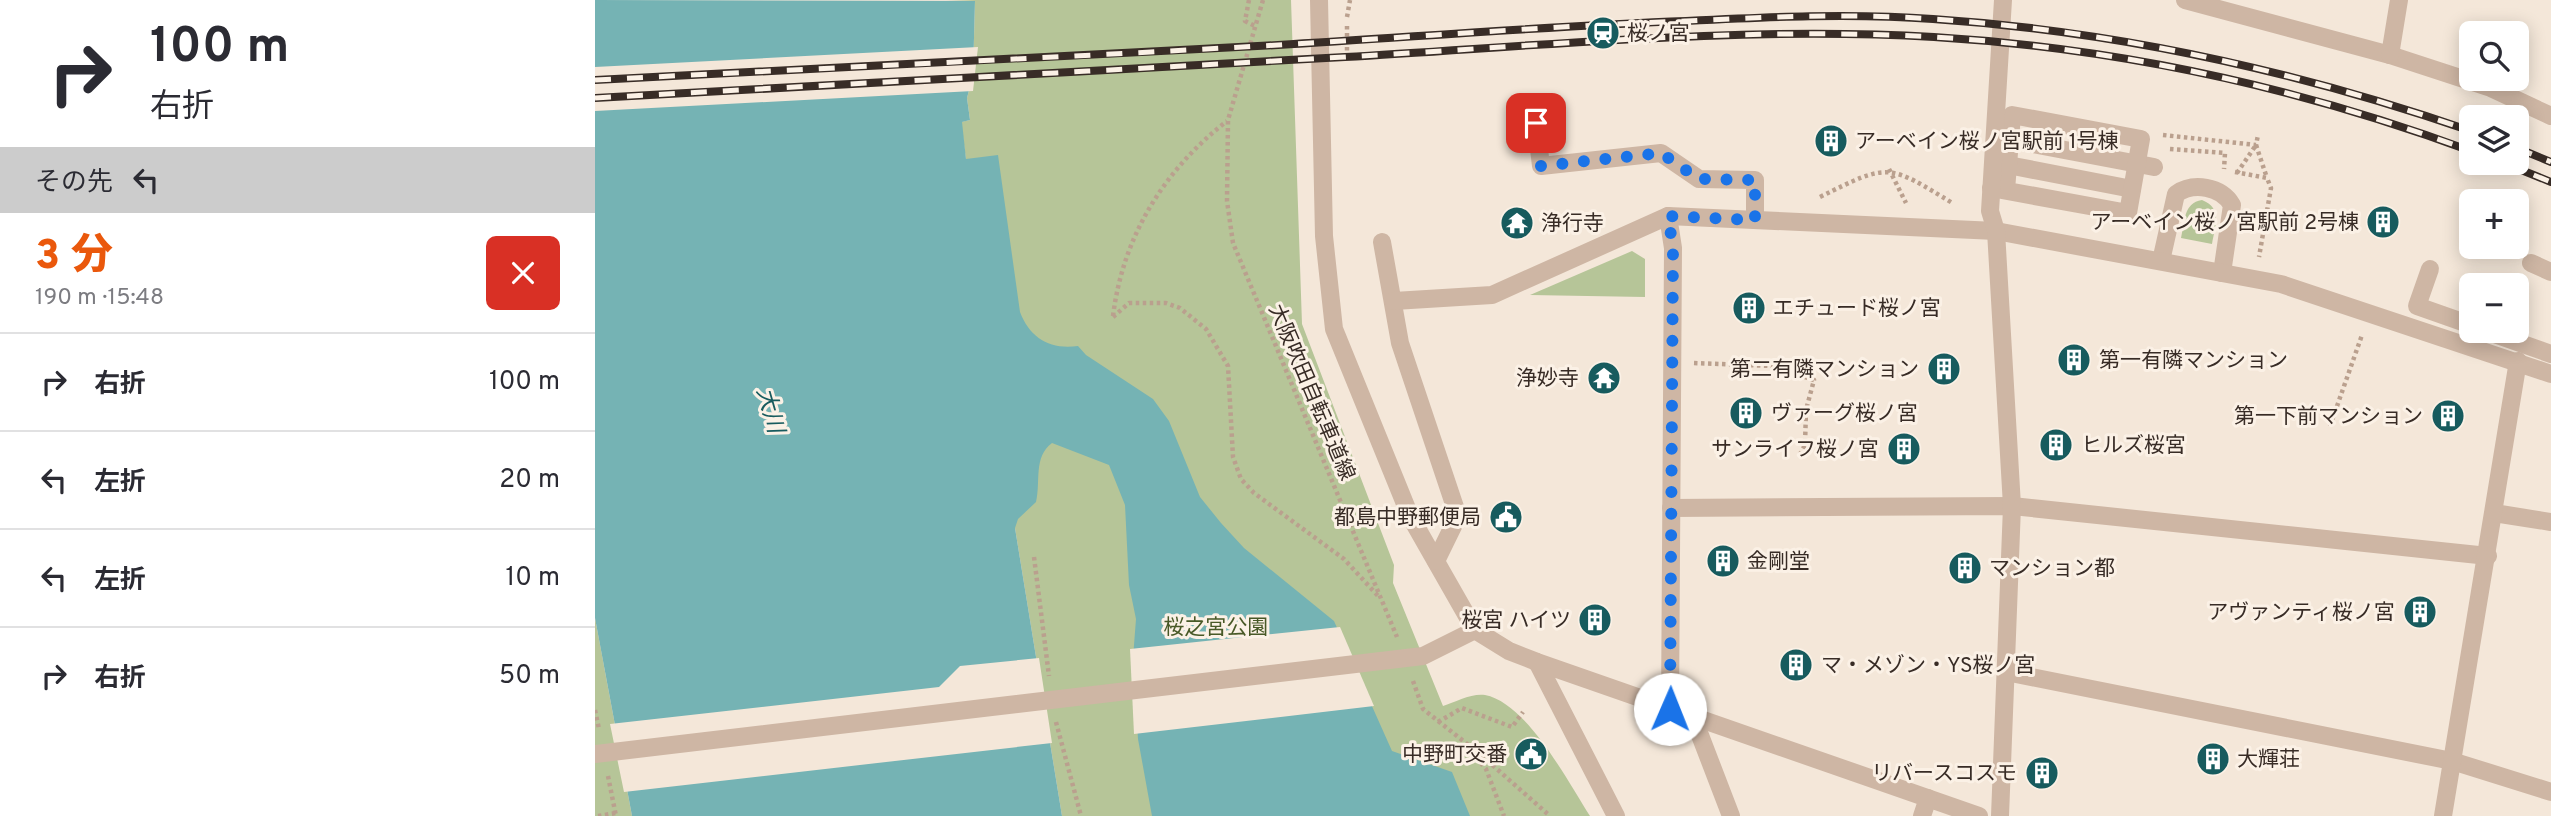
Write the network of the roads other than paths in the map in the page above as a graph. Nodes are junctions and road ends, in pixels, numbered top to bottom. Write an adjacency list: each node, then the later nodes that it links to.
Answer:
1 (1318, 0): 35 (street)
2 (2003, 0): 8 (street)
3 (2399, 0): 5 (street)
4 (2193, 1): 5 (street)
5 (2391, 55): 6 (street)
6 (2551, 116)
7 (1536, 123): 16 (street)
8 (2003, 138): 9 (street); 10 (street); 11 (street); 14 (street)
9 (2094, 156): 11 (street); 12 (street)
10 (2008, 165): 12 (street); 14 (street)
11 (2145, 166): 13 (street)
12 (2089, 181): 13 (street)
13 (2132, 188): 14 (street)
14 (1999, 189): 17 (street)
15 (1668, 216): 16 (street); 24 (street); 31 (street)
16 (1755, 220): 17 (street)
17 (1996, 231): 19 (street); 30 (street)
18 (1382, 242): 24 (street)
19 (2161, 261): 23 (street); 23 (street)
20 (2531, 263): 22 (street)
21 (2430, 269): 25 (street)
22 (2551, 272)
23 (2222, 273): 28 (street)
24 (1394, 301): 35 (street)
25 (2459, 322)
26 (2520, 343): 27 (street)
27 (2551, 354)
28 (2518, 361): 29 (street); 32 (street)
29 (2551, 374)
30 (2012, 506): 31 (street); 34 (street); 38 (street)
31 (1671, 508): 39 (street)
32 (2494, 513): 33 (street); 34 (street)
33 (2551, 522)
34 (2487, 556): 42 (street)
35 (1436, 561): 36 (street)
36 (1475, 630): 37 (street); 41 (street)
37 (1537, 662): 39 (street); 45 (street)
38 (2006, 672): 42 (street); 49 (street)
39 (1670, 709): 40 (street)
40 (1693, 717): 44 (street); 46 (street)
41 (595, 754)
42 (2452, 761): 43 (street); 50 (street)
43 (2551, 792)
44 (1928, 798): 47 (street); 48 (street)
45 (1616, 816)
46 (1731, 816)
47 (1922, 816)
48 (1979, 816)
49 (2000, 816)
50 (2443, 816)

